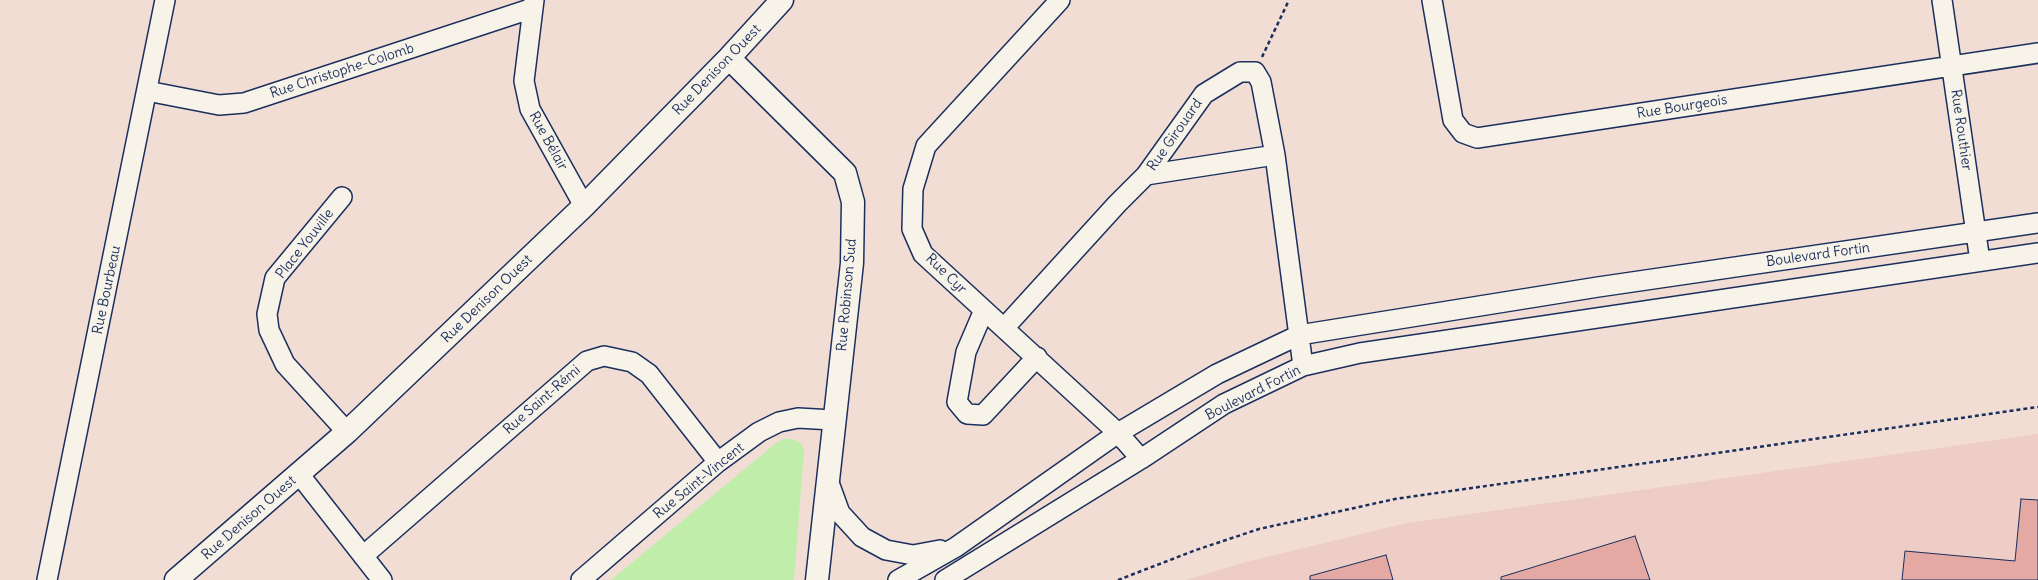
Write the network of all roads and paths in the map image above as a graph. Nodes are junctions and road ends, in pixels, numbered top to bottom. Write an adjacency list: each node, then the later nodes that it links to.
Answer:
1 (164, 0): 12 (street, Rue Bourbeau)
2 (782, 0): 9 (street, Rue Denison Ouest)
3 (1060, 0): 22 (street, Rue Cyr)
4 (1289, 0): 11 (path)
5 (1432, 0): 10 (street, Rue Bourgeois)
6 (1942, 0): 10 (street, Rue Routhier)
7 (534, 4): 12 (street, Rue Christophe-Colomb); 16 (street, Rue Bélair)
8 (2038, 53): 10 (street, Rue Bourgeois)
9 (729, 58): 16 (street, Rue Denison Ouest); 29 (street, Rue Robinson Sud)
10 (1952, 66): 18 (street, Rue Routhier)
11 (1254, 72): 13 (street); 14 (street, Rue Girouard)
12 (148, 92): 38 (street, Rue Bourbeau)
13 (1275, 155): 14 (street, Rue Girouard); 25 (street)
14 (1146, 175): 24 (street, Rue Girouard)
15 (342, 198): 30 (street, Place Youville)
16 (584, 206): 30 (street, Rue Denison Ouest)
17 (2038, 223): 18 (street, Boulevard Fortin)
18 (1976, 232): 20 (street, Rue Routhier); 21 (street, Boulevard Fortin)
19 (2038, 253): 20 (street, Boulevard Fortin)
20 (1980, 261): 23 (street, Boulevard Fortin)
21 (1598, 287): 23 (street); 25 (street, Boulevard Fortin)
22 (984, 310): 24 (street, Rue Cyr); 26 (street)
23 (1602, 316): 27 (street, Boulevard Fortin)
24 (1004, 327): 26 (street, Rue Cyr)
25 (1299, 336): 27 (street); 31 (street, Boulevard Fortin)
26 (1037, 357): 31 (street, Rue Cyr)
27 (1303, 366): 32 (street, Boulevard Fortin)
28 (2038, 407): 45 (path)
29 (833, 420): 33 (street, Rue Saint-Vincent); 35 (street, Rue Robinson Sud)
30 (347, 432): 34 (street, Rue Denison Ouest)
31 (1118, 433): 32 (street, Rue Cyr); 36 (street, Boulevard Fortin)
32 (1141, 459): 44 (street, Boulevard Fortin)
33 (718, 462): 37 (street, Rue Saint-Rémi); 41 (street, Rue Saint-Vincent)
34 (299, 474): 37 (street); 39 (street, Rue Denison Ouest)
35 (828, 480): 36 (street, Boulevard Fortin); 42 (street, Rue Robinson Sud)
36 (956, 547): 43 (street, Boulevard Fortin)
37 (363, 556): 40 (street)
38 (47, 580)
39 (176, 580)
40 (382, 580)
41 (581, 580)
42 (817, 580)
43 (898, 580)
44 (946, 580)
45 (1118, 580)

